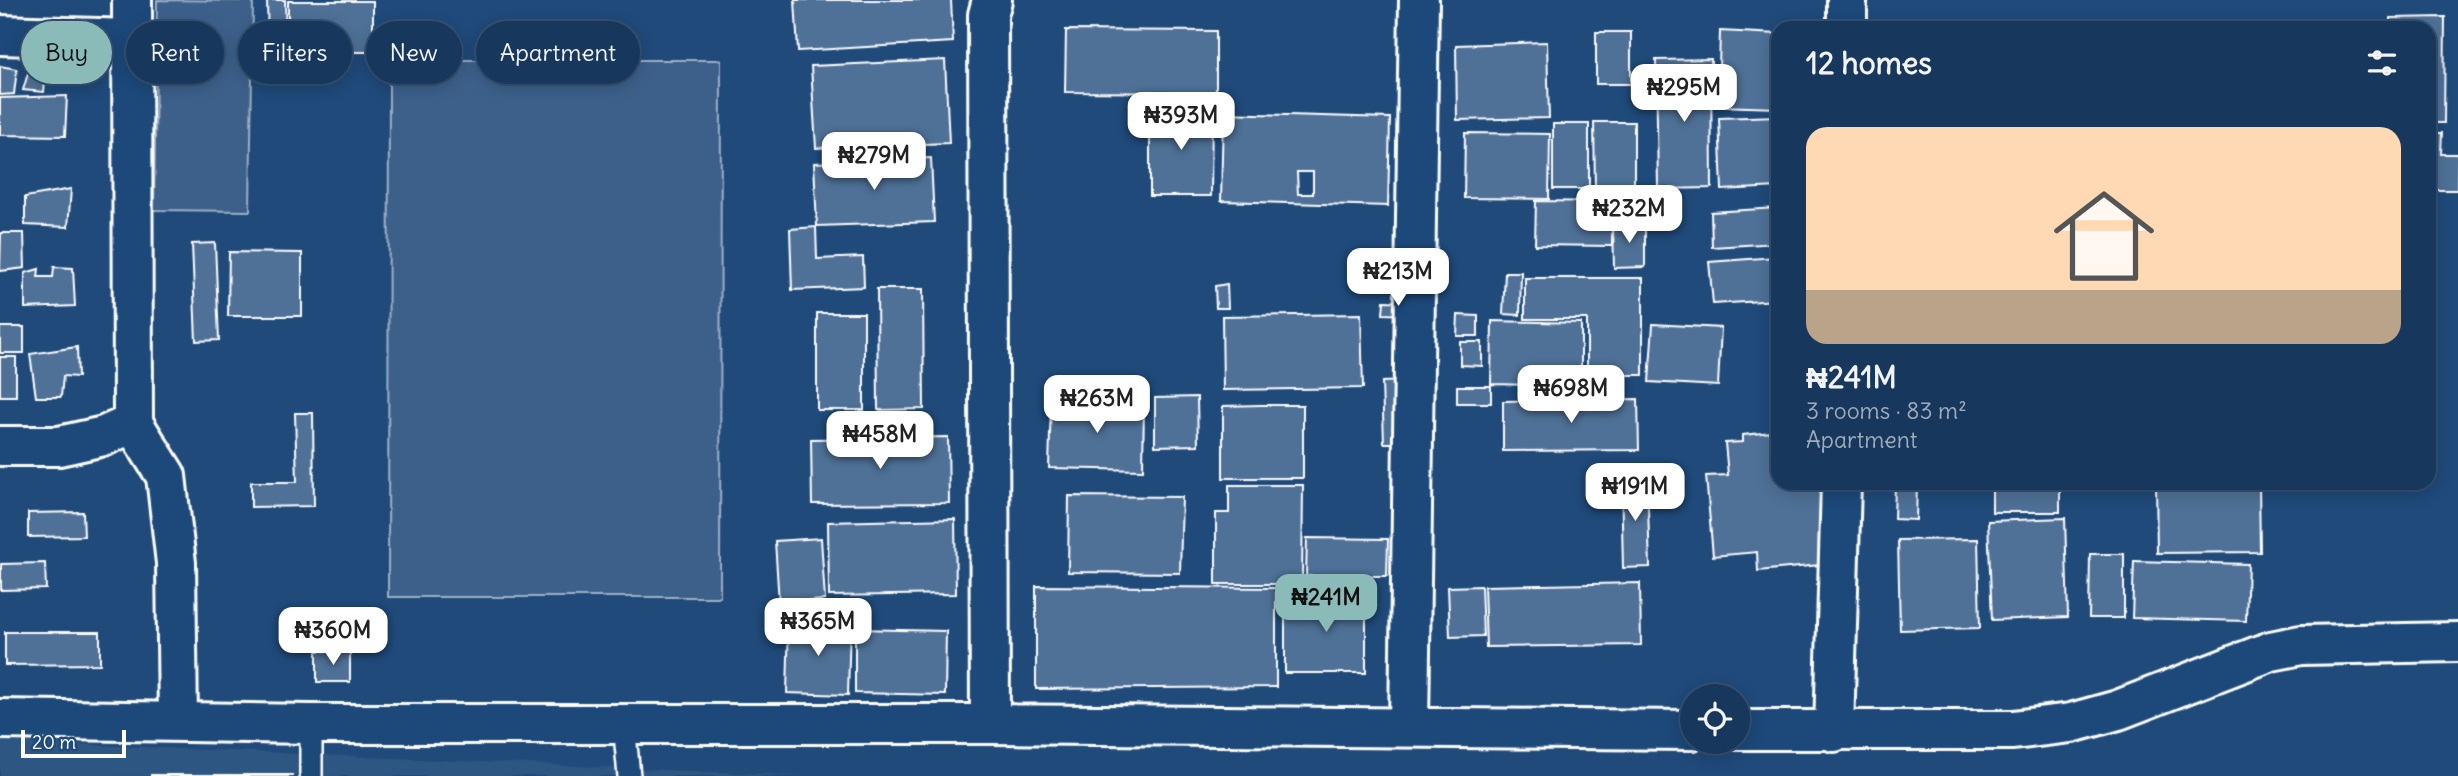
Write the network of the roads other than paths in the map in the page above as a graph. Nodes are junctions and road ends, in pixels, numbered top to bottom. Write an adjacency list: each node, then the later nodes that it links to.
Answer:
1 (132, 0): 5 (street)
2 (992, 0): 18 (street)
3 (1419, 0): 19 (street)
4 (1847, 0): 6 (street)
5 (132, 21)
6 (1847, 21)
7 (0, 35): 8 (street)
8 (126, 39)
9 (132, 84): 10 (street)
10 (133, 424): 11 (street); 15 (street)
11 (0, 446)
12 (1841, 490): 22 (street)
13 (2458, 642): 22 (street)
14 (0, 719): 15 (street)
15 (178, 720): 17 (street)
16 (624, 723): 17 (street); 18 (street); 24 (lane)
17 (311, 724): 23 (lane)
18 (990, 724): 19 (street)
19 (1409, 726): 20 (street)
20 (1680, 730)
21 (1750, 730): 22 (street)
22 (1835, 732)
23 (311, 776)
24 (629, 776)

